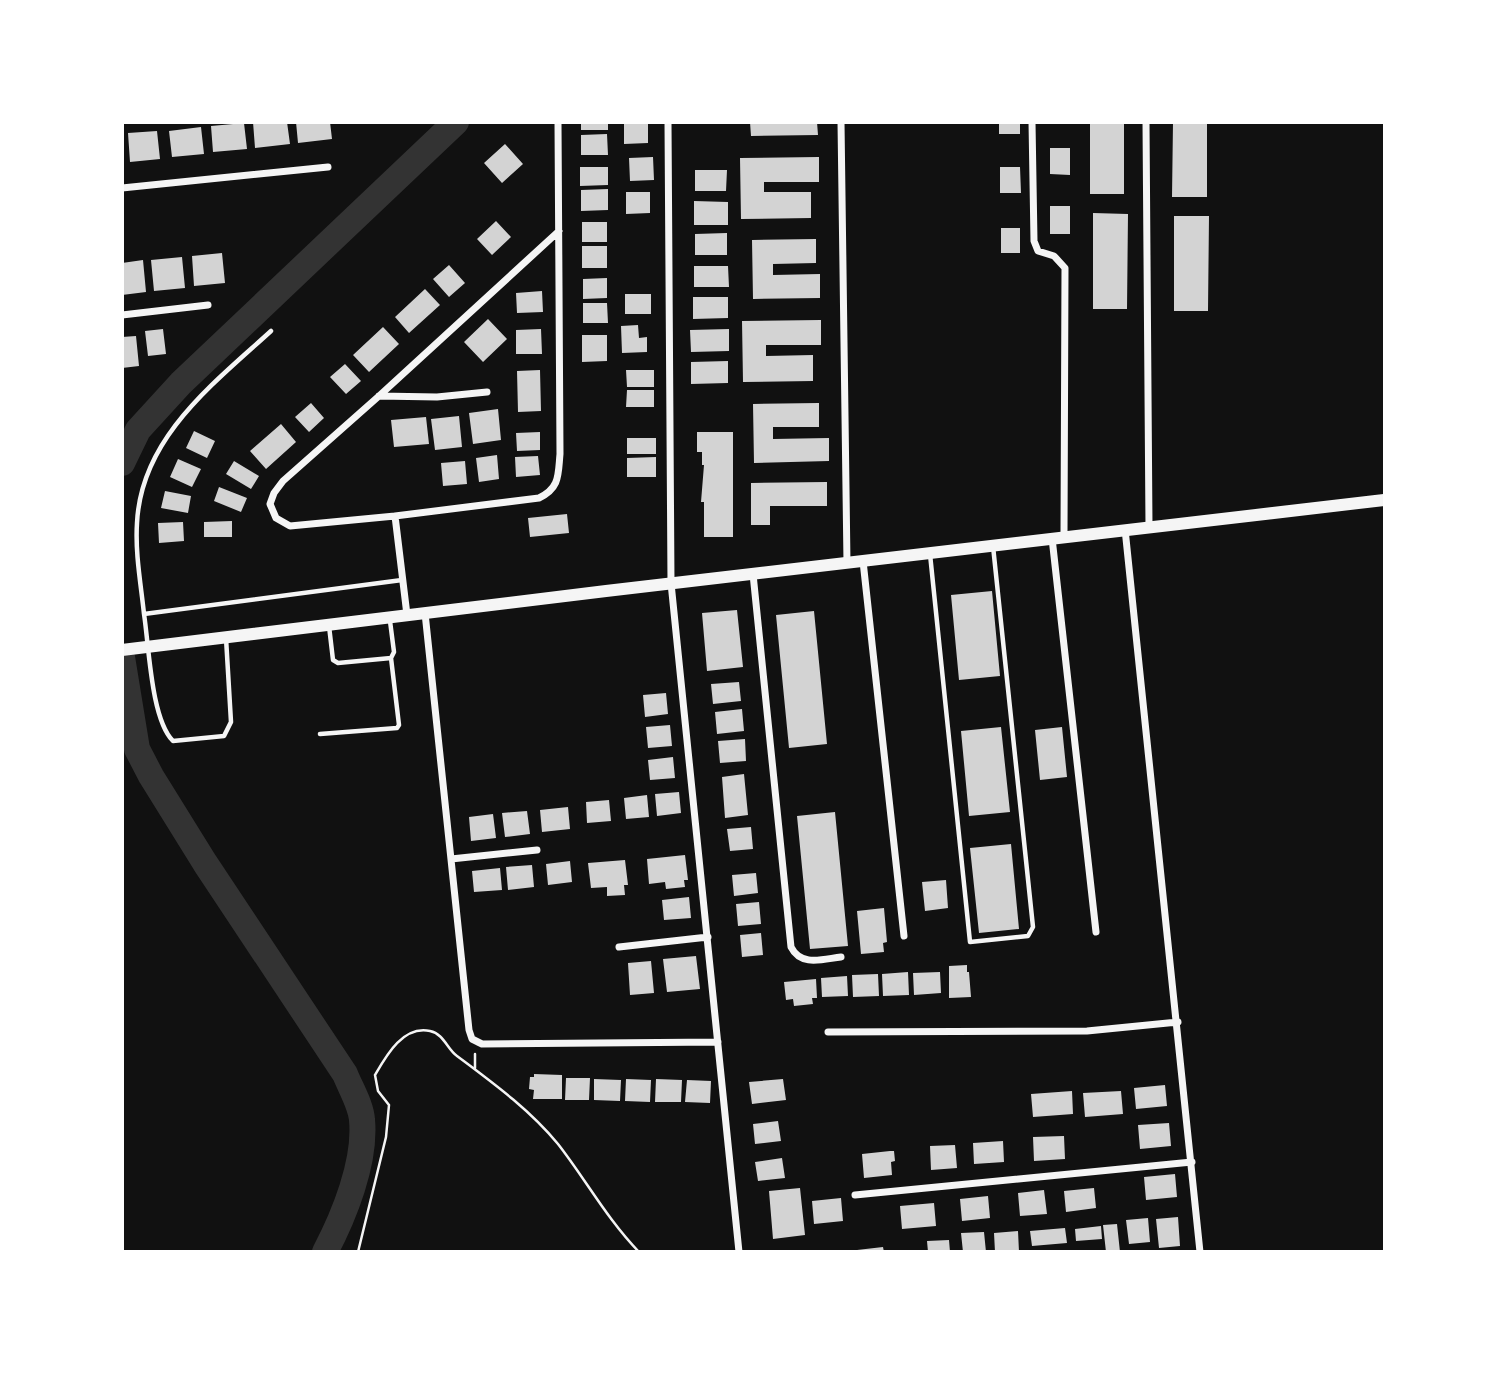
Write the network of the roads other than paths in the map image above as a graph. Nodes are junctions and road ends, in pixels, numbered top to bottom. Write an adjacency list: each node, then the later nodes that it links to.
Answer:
1 (558, 122): 8 (street)
2 (668, 122): 25 (street)
3 (841, 122): 22 (street)
4 (1032, 122): 18 (street)
5 (1146, 122): 16 (street)
6 (328, 167): 7 (street)
7 (122, 188)
8 (559, 231): 13 (street); 15 (street)
9 (208, 305): 10 (street)
10 (122, 315)
11 (271, 331): 27 (lane)
12 (487, 392): 13 (street)
13 (379, 396): 15 (street)
14 (1384, 500): 16 (main road)
15 (395, 516): 24 (street)
16 (1149, 526): 17 (main road)
17 (1125, 529): 18 (main road); 43 (street)
18 (1058, 537): 19 (main road); 38 (street)
19 (993, 545): 20 (main road); 20 (lane)
20 (930, 553): 21 (main road)
21 (863, 561): 22 (main road); 39 (street)
22 (847, 563): 23 (main road)
23 (753, 574): 25 (main road); 42 (street)
24 (402, 580): 27 (lane); 28 (street)
25 (671, 583): 26 (main road); 40 (street)
26 (425, 613): 28 (main road); 37 (street)
27 (144, 614): 32 (lane)
28 (407, 615): 29 (main road)
29 (390, 617): 30 (main road); 34 (lane)
30 (329, 625): 31 (main road); 34 (lane)
31 (226, 638): 32 (main road); 32 (lane)
32 (149, 647): 33 (main road)
33 (122, 650)
34 (391, 658): 35 (lane)
35 (320, 734)
36 (537, 850): 37 (street)
37 (451, 859): 45 (street)
38 (1097, 932)
39 (904, 936)
40 (708, 937): 41 (street); 45 (street)
41 (619, 947)
42 (841, 957)
43 (1178, 1022): 44 (street); 46 (street)
44 (828, 1032)
45 (718, 1042): 48 (street)
46 (1192, 1162): 47 (street); 49 (street)
47 (855, 1195)
48 (739, 1251)
49 (1200, 1251)

